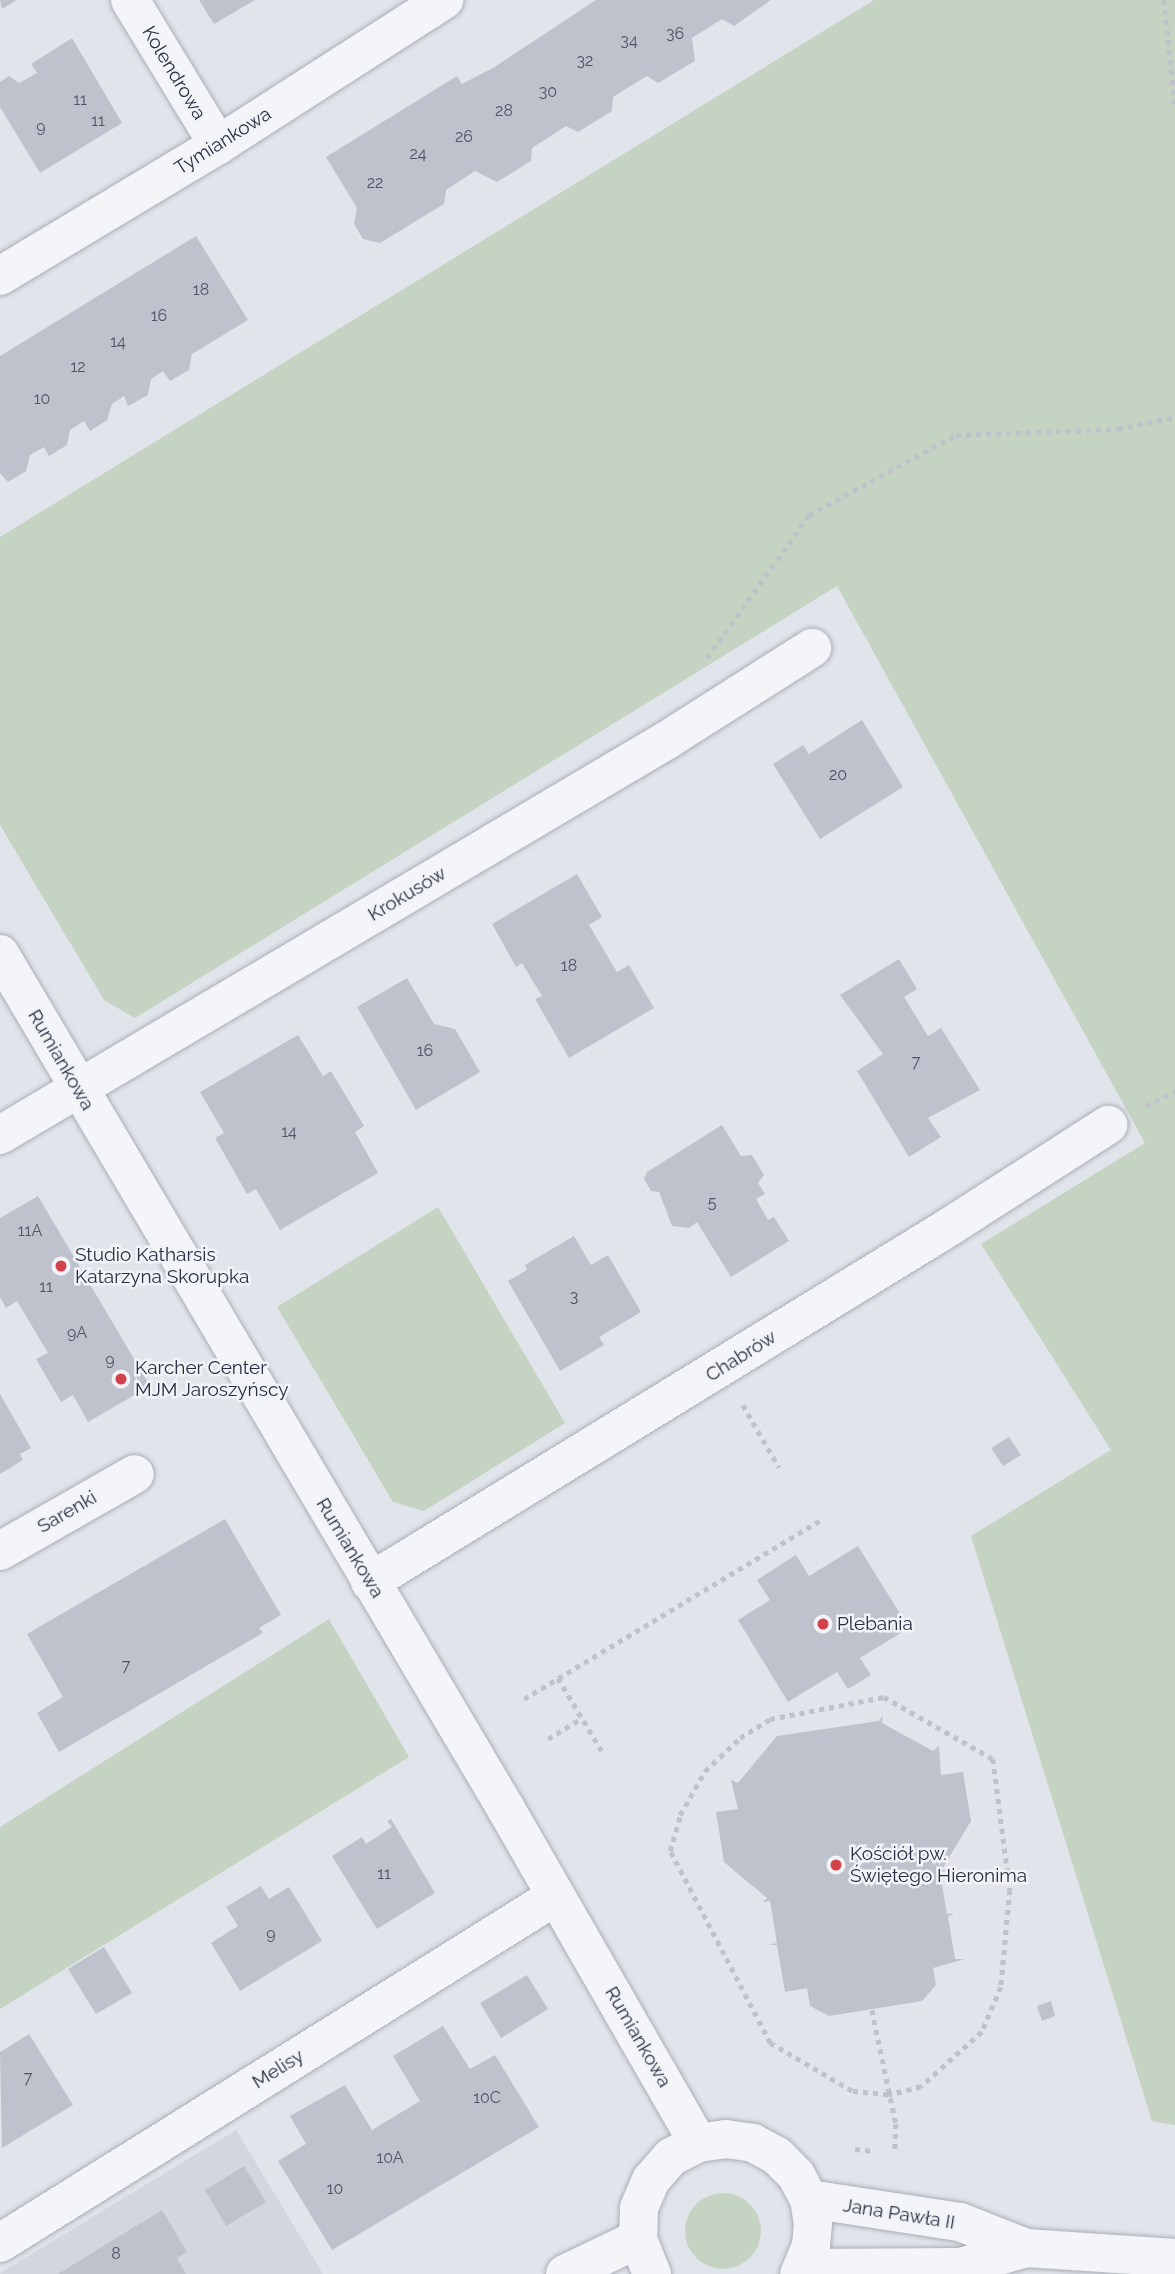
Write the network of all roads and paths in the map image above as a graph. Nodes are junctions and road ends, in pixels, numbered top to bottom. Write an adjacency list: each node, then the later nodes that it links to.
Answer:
1 (130, 0): 5 (street, Kolendrowa)
2 (443, 0): 5 (street, Tymiankowa)
3 (1164, 0): 4 (path)
4 (1175, 105)
5 (218, 145): 6 (street, Tymiankowa)
6 (0, 276)
7 (1175, 417): 9 (path)
8 (812, 648): 11 (street, Krokusów)
9 (702, 665)
10 (0, 954): 11 (street, Rumiankowa)
11 (78, 1089): 13 (street, Krokusów); 19 (street, Rumiankowa)
12 (1108, 1125): 14 (street, Chabrów)
13 (0, 1135)
14 (721, 1369): 15 (path); 19 (street, Chabrów)
15 (779, 1466)
16 (135, 1474): 18 (street, Sarenki)
17 (824, 1518): 20 (path)
18 (0, 1551)
19 (370, 1582): 25 (street, Rumiankowa)
20 (558, 1678): 21 (path); 22 (path)
21 (524, 1699)
22 (582, 1718): 23 (path); 24 (path)
23 (548, 1739)
24 (603, 1753)
25 (556, 1896): 28 (street, Rumiankowa); 34 (street, Melisy)
26 (872, 2010): 27 (path)
27 (888, 2095): 27 (path); 31 (path)
28 (698, 2143): 32 (street); 33 (street)
29 (855, 2148): 30 (path)
30 (873, 2151)
31 (895, 2153)
32 (809, 2199): 35 (street, Jana Pawła II); 37 (street)
33 (638, 2239): 38 (street); 39 (street)
34 (0, 2243)
35 (1026, 2248): 36 (street, Jana Pawła II); 37 (street, Jana Pawła II)
36 (1175, 2258)
37 (801, 2271)
38 (565, 2274)
39 (652, 2274)

